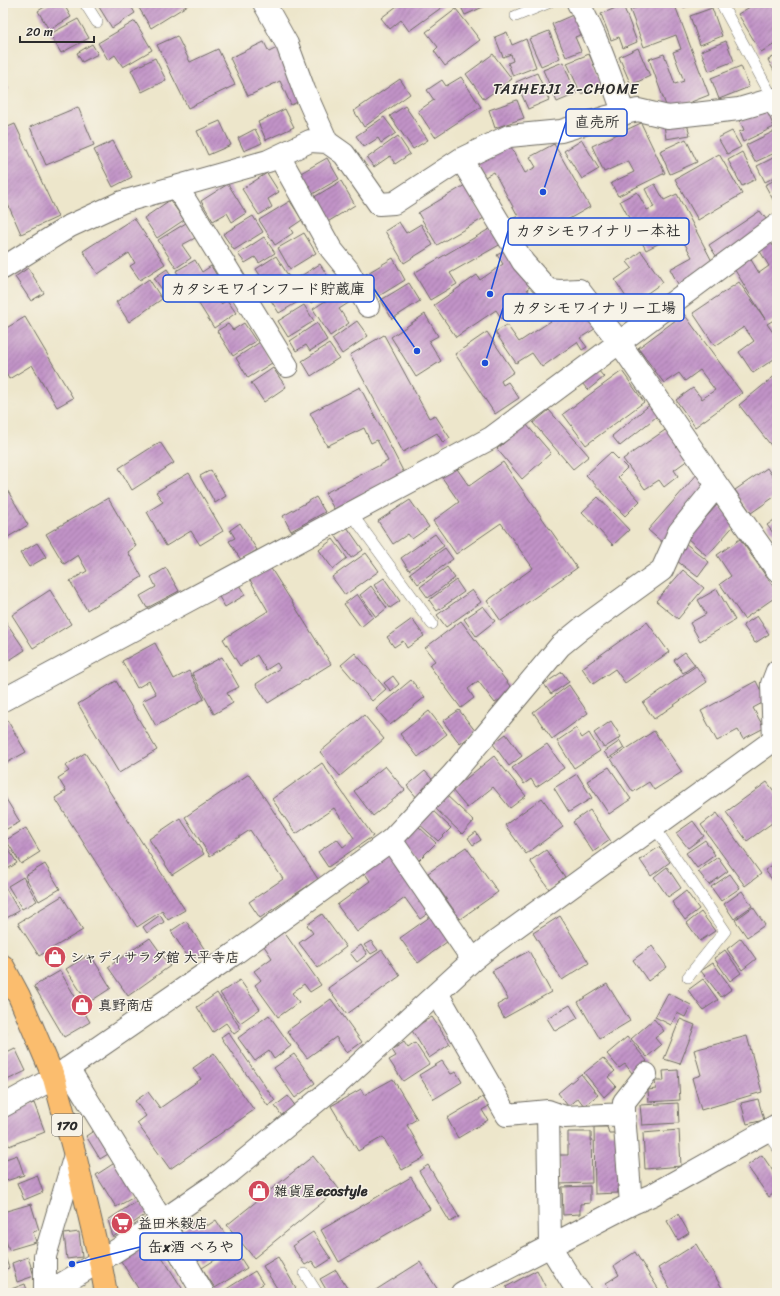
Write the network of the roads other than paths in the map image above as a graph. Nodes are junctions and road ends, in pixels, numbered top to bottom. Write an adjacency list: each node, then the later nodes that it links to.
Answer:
1 (86, 3): 7 (lane)
2 (264, 3): 10 (street)
3 (548, 3): 6 (lane)
4 (578, 3): 9 (street)
5 (721, 3): 8 (lane)
6 (516, 16)
7 (97, 22)
8 (776, 101): 9 (street)
9 (624, 114): 12 (street)
10 (328, 142): 11 (street); 12 (street)
11 (278, 156): 13 (street); 16 (street)
12 (461, 159): 17 (street)
13 (177, 187): 15 (street); 18 (street)
14 (777, 225): 17 (street)
15 (3, 268)
16 (368, 306)
17 (619, 342): 19 (street); 20 (street)
18 (287, 366)
19 (717, 485): 21 (street); 26 (street)
20 (351, 513): 22 (lane); 24 (street)
21 (777, 570)
22 (432, 624)
23 (777, 671): 25 (street)
24 (3, 700)
25 (654, 828): 27 (street); 29 (lane)
26 (391, 840): 27 (street); 31 (street)
27 (473, 960): 30 (street)
28 (3, 966): 31 (highway, 170)
29 (688, 977)
30 (437, 993): 34 (street); 39 (street)
31 (61, 1073): 33 (street); 37 (highway, 170); 39 (street)
32 (646, 1074): 35 (street)
33 (3, 1106)
34 (548, 1111): 35 (street); 40 (street)
35 (624, 1114): 38 (street)
36 (773, 1134): 38 (street)
37 (75, 1155): 41 (highway, 170); 44 (street)
38 (630, 1204): 40 (street)
39 (162, 1221): 41 (street); 46 (street)
40 (550, 1246): 43 (street); 49 (street)
41 (100, 1261): 44 (street); 45 (highway, 170)
42 (305, 1274): 47 (lane)
43 (487, 1287): 48 (street)
44 (46, 1293)
45 (106, 1293)
46 (203, 1293)
47 (317, 1293)
48 (462, 1293)
49 (580, 1293)

